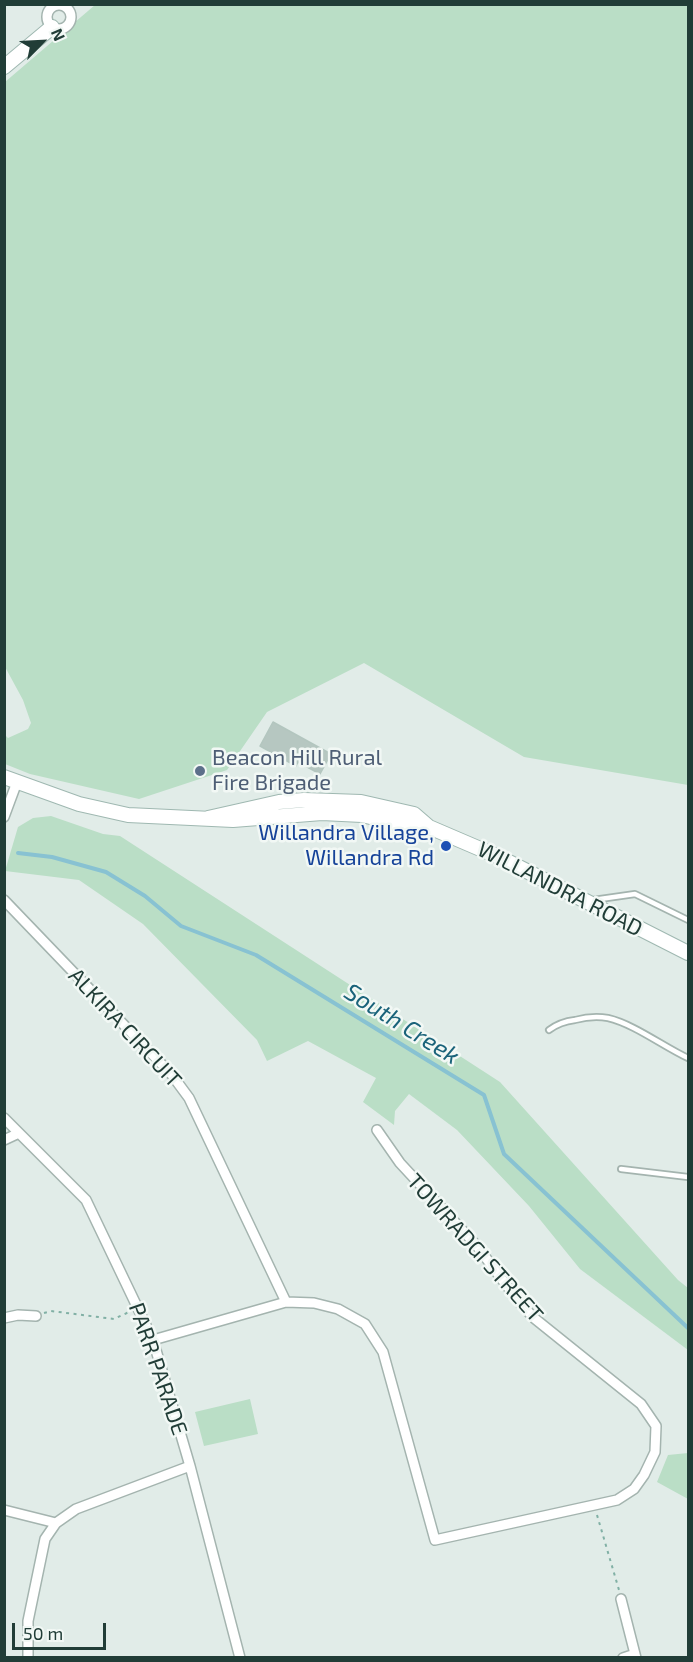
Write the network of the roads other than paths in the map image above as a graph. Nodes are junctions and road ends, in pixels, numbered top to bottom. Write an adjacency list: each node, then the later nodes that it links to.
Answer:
1 (79, 4): 3 (street)
2 (50, 6): 3 (street); 4 (street)
3 (70, 12): 4 (street)
4 (52, 27): 5 (main road)
5 (4, 67)
6 (11, 780): 7 (street); 9 (main road, WILLANDRA ROAD)
7 (4, 817)
8 (4, 900): 20 (street, ALKIRA CIRCUIT)
9 (584, 902): 10 (lane); 11 (main road, WILLANDRA ROAD)
10 (688, 920)
11 (688, 954)
12 (549, 1030): 13 (lane)
13 (688, 1058)
14 (4, 1118): 16 (street, PARR PARADE)
15 (377, 1130): 20 (street, TOWRADGI STREET)
16 (19, 1133): 17 (street); 23 (street, PARR PARADE)
17 (4, 1140)
18 (621, 1169): 19 (lane)
19 (688, 1177)
20 (286, 1302): 23 (street, TOWRADGI STREET)
21 (36, 1316): 22 (street)
22 (4, 1318)
23 (153, 1340): 24 (street, PARR PARADE)
24 (190, 1466): 26 (street); 30 (street, PARR PARADE)
25 (4, 1510): 26 (street)
26 (56, 1523): 29 (street)
27 (621, 1599): 28 (street)
28 (635, 1656): 31 (street)
29 (28, 1658)
30 (240, 1658)
31 (623, 1658)

